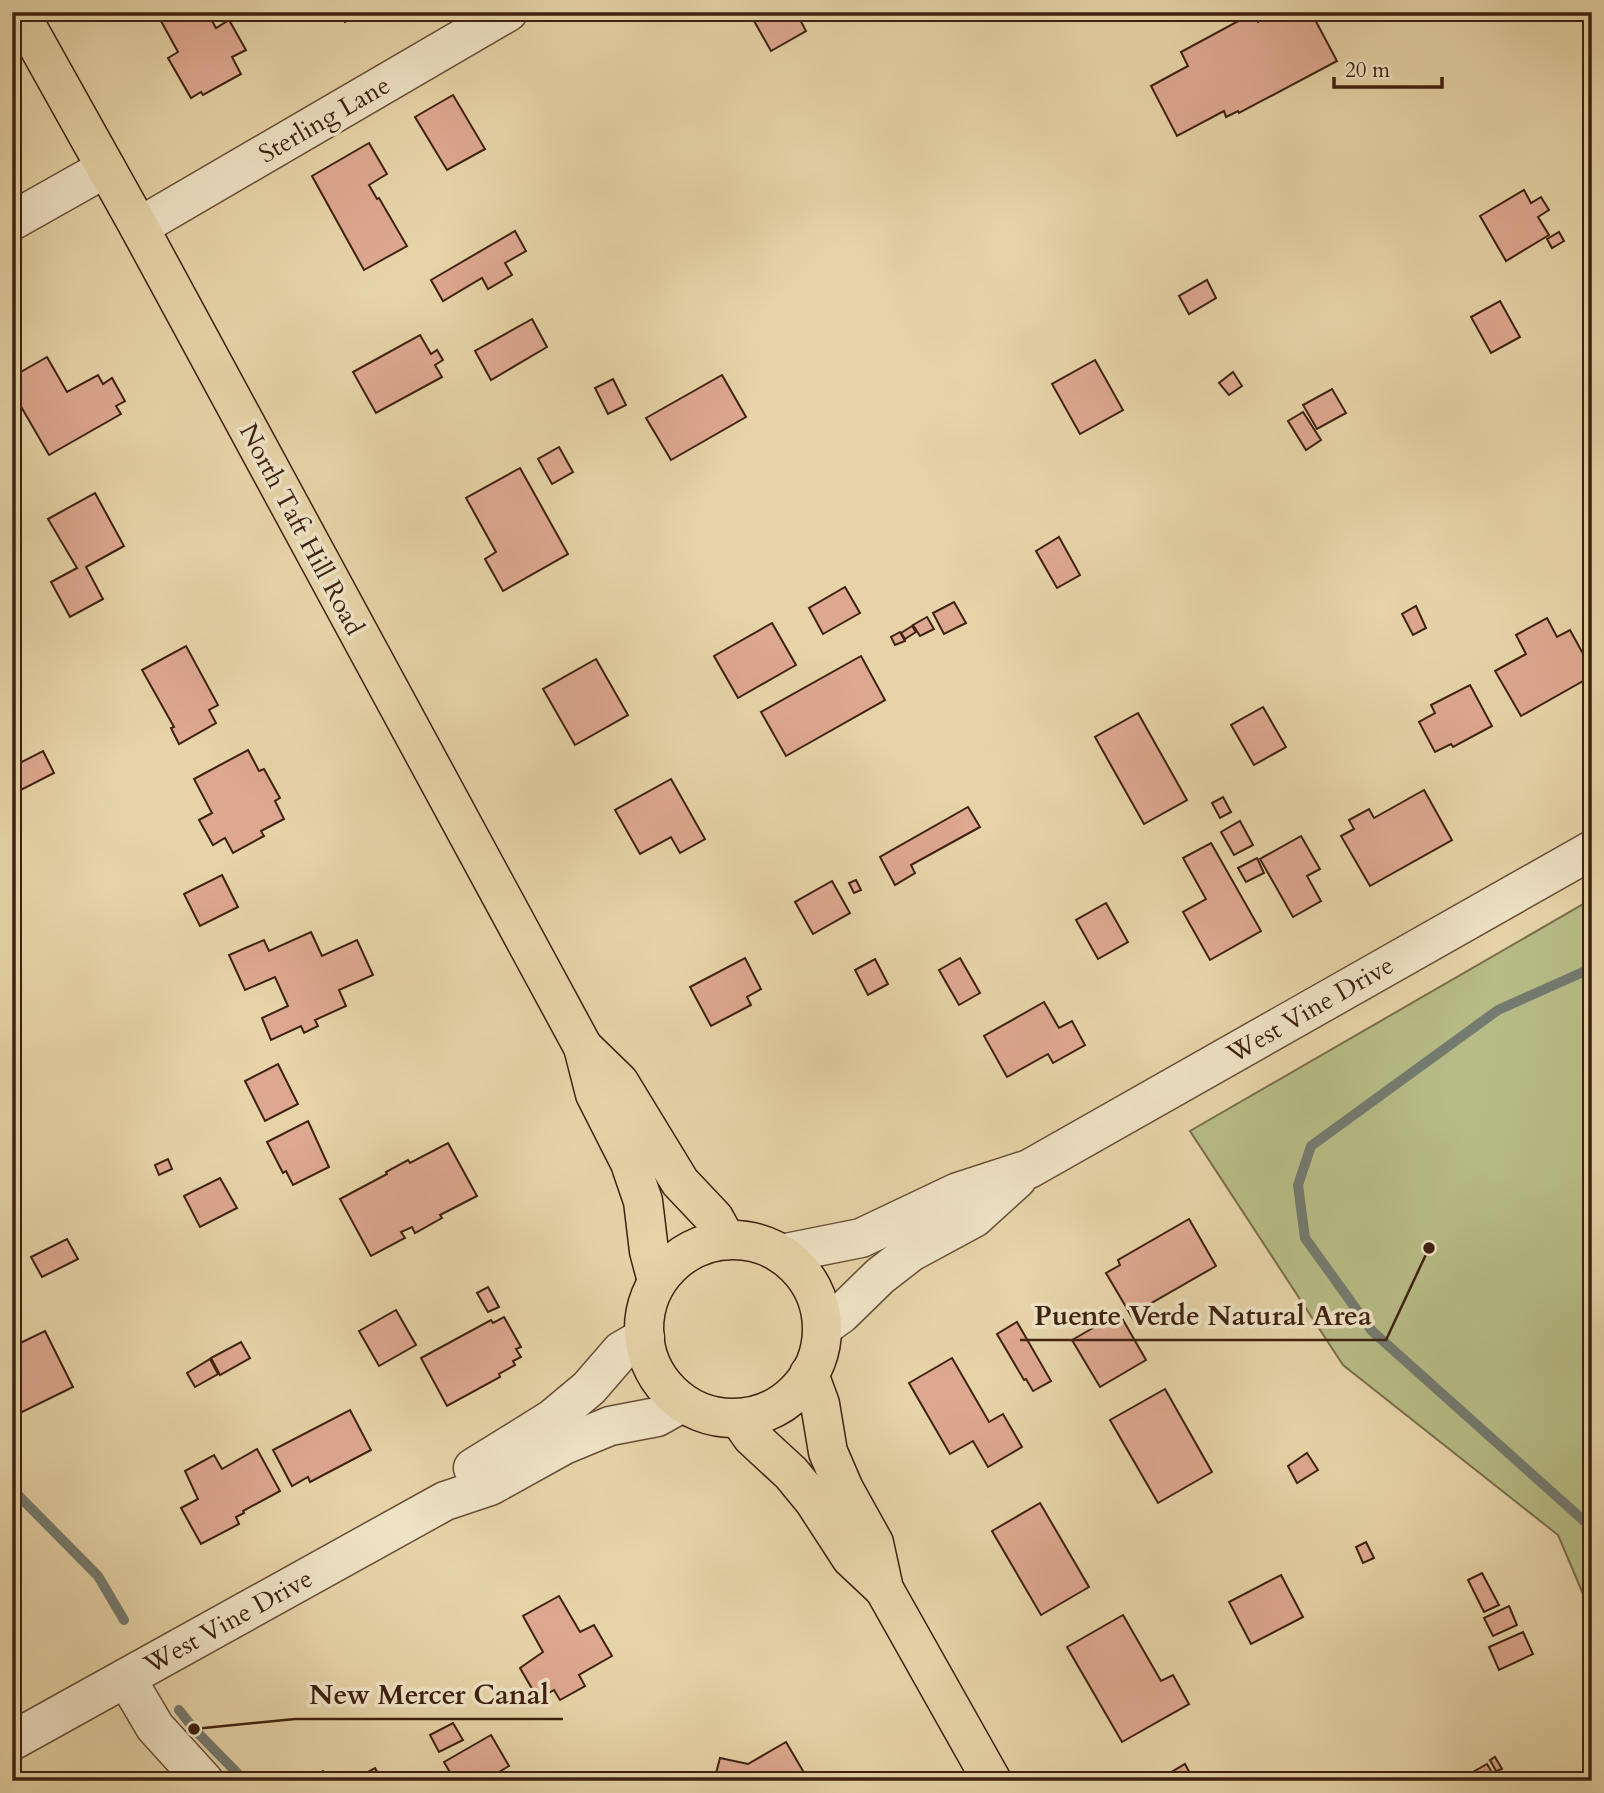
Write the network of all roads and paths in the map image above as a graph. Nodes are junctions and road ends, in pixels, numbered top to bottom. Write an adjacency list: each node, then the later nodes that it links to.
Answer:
1 (19, 12): 3 (main road, North Taft Hill Road)
2 (508, 12): 5 (street, Sterling Lane)
3 (106, 169): 4 (street); 5 (main road, North Taft Hill Road)
4 (12, 221)
5 (139, 226): 7 (main road, North Taft Hill Road)
6 (1592, 850): 8 (street, West Vine Drive)
7 (583, 1047): 9 (main road, North Taft Hill Road); 11 (main road, North Taft Hill Road)
8 (1029, 1169): 10 (street, West Vine Drive); 12 (street, West Vine Drive)
9 (725, 1238): 10 (main road); 11 (main road)
10 (781, 1254): 12 (main road)
11 (657, 1281): 13 (main road)
12 (823, 1327): 14 (main road)
13 (645, 1337): 15 (main road); 17 (street, West Vine Drive)
14 (809, 1374): 16 (main road); 18 (main road)
15 (682, 1404): 16 (main road); 17 (street, West Vine Drive)
16 (740, 1420): 18 (main road)
17 (444, 1501): 19 (street, West Vine Drive)
18 (884, 1589): 22 (main road)
19 (126, 1678): 20 (street, West Vine Drive); 21 (street)
20 (12, 1741)
21 (204, 1781)
22 (992, 1781)

